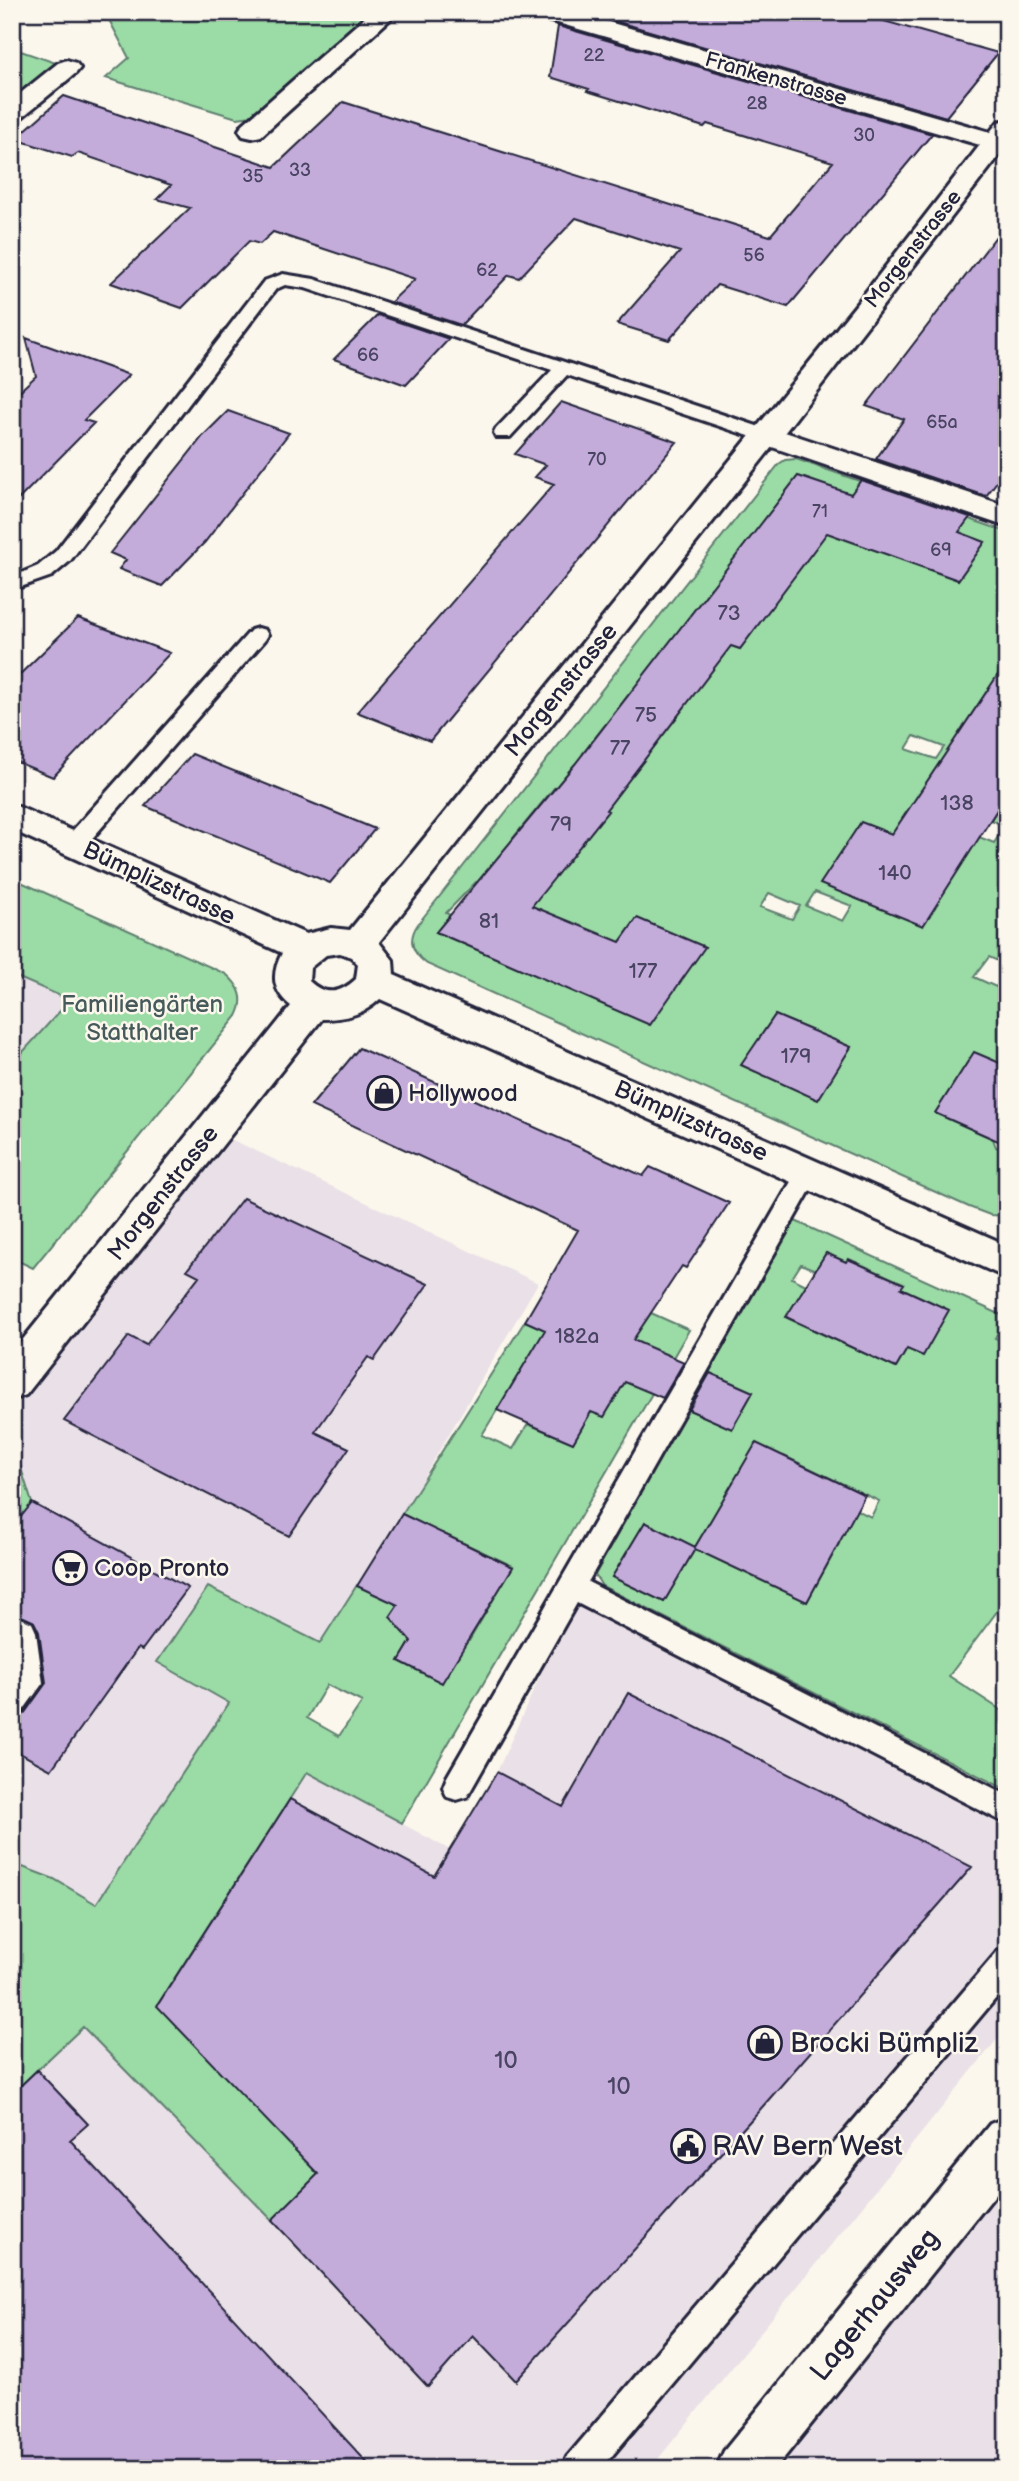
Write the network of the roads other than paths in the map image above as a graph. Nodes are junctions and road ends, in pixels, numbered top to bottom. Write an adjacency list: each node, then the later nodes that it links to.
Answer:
1 (386, 12): 5 (street)
2 (546, 12): 6 (street, Frankenstrasse)
3 (67, 68): 4 (street)
4 (12, 113)
5 (251, 130)
6 (1003, 138): 9 (street, Morgenstrasse)
7 (564, 368): 8 (lane); 9 (lane); 11 (lane)
8 (503, 433)
9 (765, 435): 10 (street); 15 (street, Morgenstrasse)
10 (1007, 517)
11 (12, 584)
12 (258, 635): 14 (lane)
13 (12, 816): 14 (street, Bümplizstrasse)
14 (74, 844): 16 (street, Bümplizstrasse)
15 (357, 944): 16 (street); 17 (street)
16 (306, 949): 18 (street)
17 (375, 982): 18 (street); 19 (street, Bümplizstrasse)
18 (314, 1003): 21 (street, Morgenstrasse)
19 (808, 1173): 20 (street, Bümplizstrasse); 22 (lane)
20 (1007, 1262)
21 (12, 1383)
22 (571, 1587): 25 (lane); 26 (lane)
23 (12, 1626): 24 (lane)
24 (12, 1703)
25 (457, 1787)
26 (1007, 1811)
27 (1007, 1962): 30 (lane)
28 (1007, 2141): 29 (street, Lagerhausweg)
29 (750, 2466)
30 (579, 2469)

